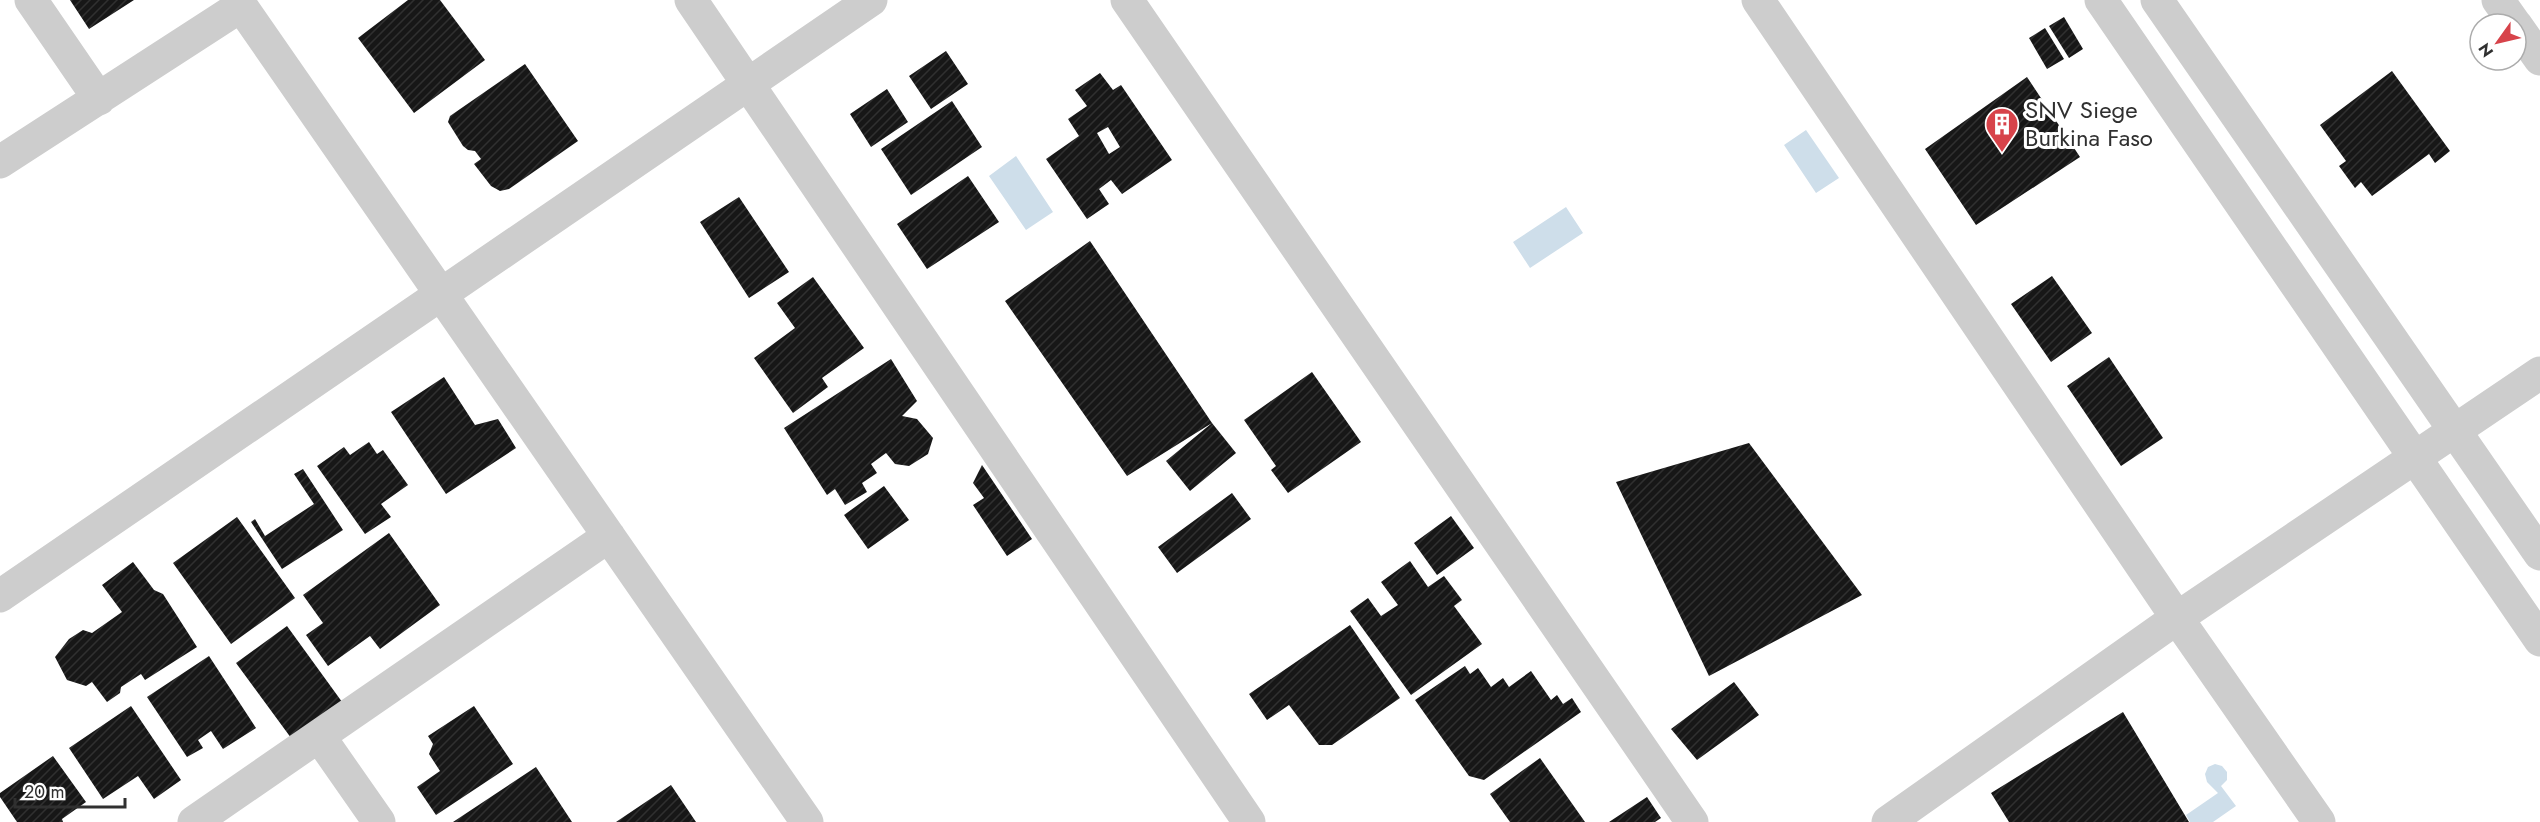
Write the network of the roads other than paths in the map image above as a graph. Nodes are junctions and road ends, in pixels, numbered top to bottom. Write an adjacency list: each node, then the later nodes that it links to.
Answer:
1 (31, 0): 12 (street)
2 (691, 0): 11 (street)
3 (871, 0): 11 (street)
4 (1127, 0): 28 (street)
5 (1758, 0): 21 (street)
6 (2101, 0): 17 (street)
7 (2157, 0): 16 (street)
8 (239, 3): 12 (street); 14 (street)
9 (2528, 42): 10 (street)
10 (2540, 59)
11 (748, 84): 14 (street); 27 (street)
12 (99, 99): 13 (street)
13 (0, 162)
14 (442, 295): 18 (street); 20 (street)
15 (2540, 372): 16 (street)
16 (2456, 429): 17 (street); 19 (street)
17 (2414, 457): 21 (street); 22 (street)
18 (609, 536): 23 (street); 26 (street)
19 (2540, 554)
20 (0, 596)
21 (2177, 618): 29 (street); 30 (street)
22 (2540, 640)
23 (320, 736): 24 (street); 25 (street)
24 (194, 822)
25 (380, 822)
26 (807, 822)
27 (1249, 822)
28 (1692, 822)
29 (1888, 822)
30 (2319, 822)

